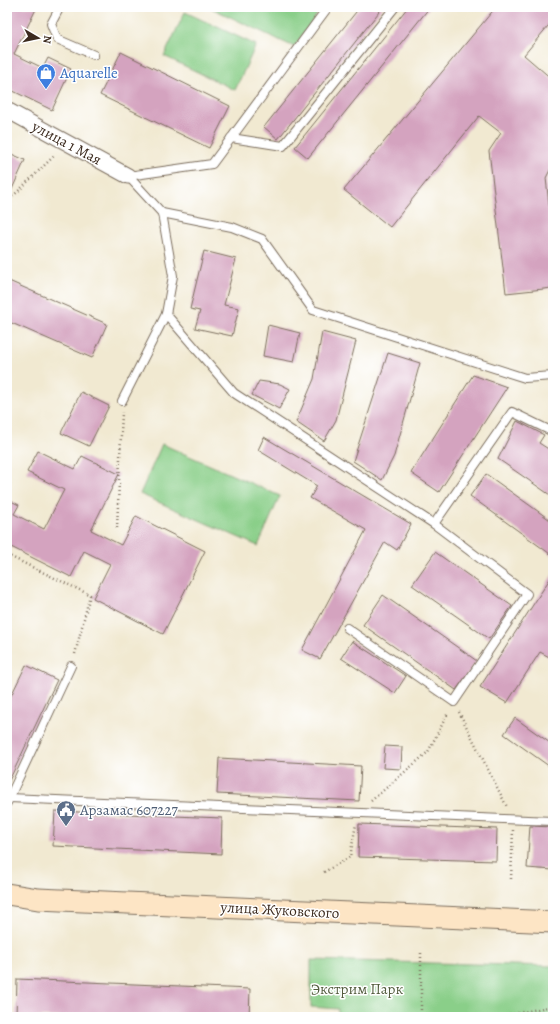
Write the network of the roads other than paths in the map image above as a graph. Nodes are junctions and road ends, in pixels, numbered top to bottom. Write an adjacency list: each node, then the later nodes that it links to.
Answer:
1 (60, 7): 4 (lane)
2 (328, 7): 6 (lane)
3 (395, 7): 6 (lane)
4 (94, 55)
5 (7, 110): 7 (street, улица 1 Мая)
6 (231, 138): 7 (lane)
7 (128, 176): 8 (lane)
8 (162, 212): 9 (lane); 10 (lane)
9 (166, 314): 11 (lane); 13 (lane)
10 (553, 376)
11 (122, 401)
12 (553, 432): 13 (lane)
13 (434, 524): 14 (lane)
14 (347, 628)
15 (71, 666): 16 (lane)
16 (8, 800): 17 (lane)
17 (553, 821)
18 (7, 894): 19 (street, улица Жуковского)
19 (553, 922)

